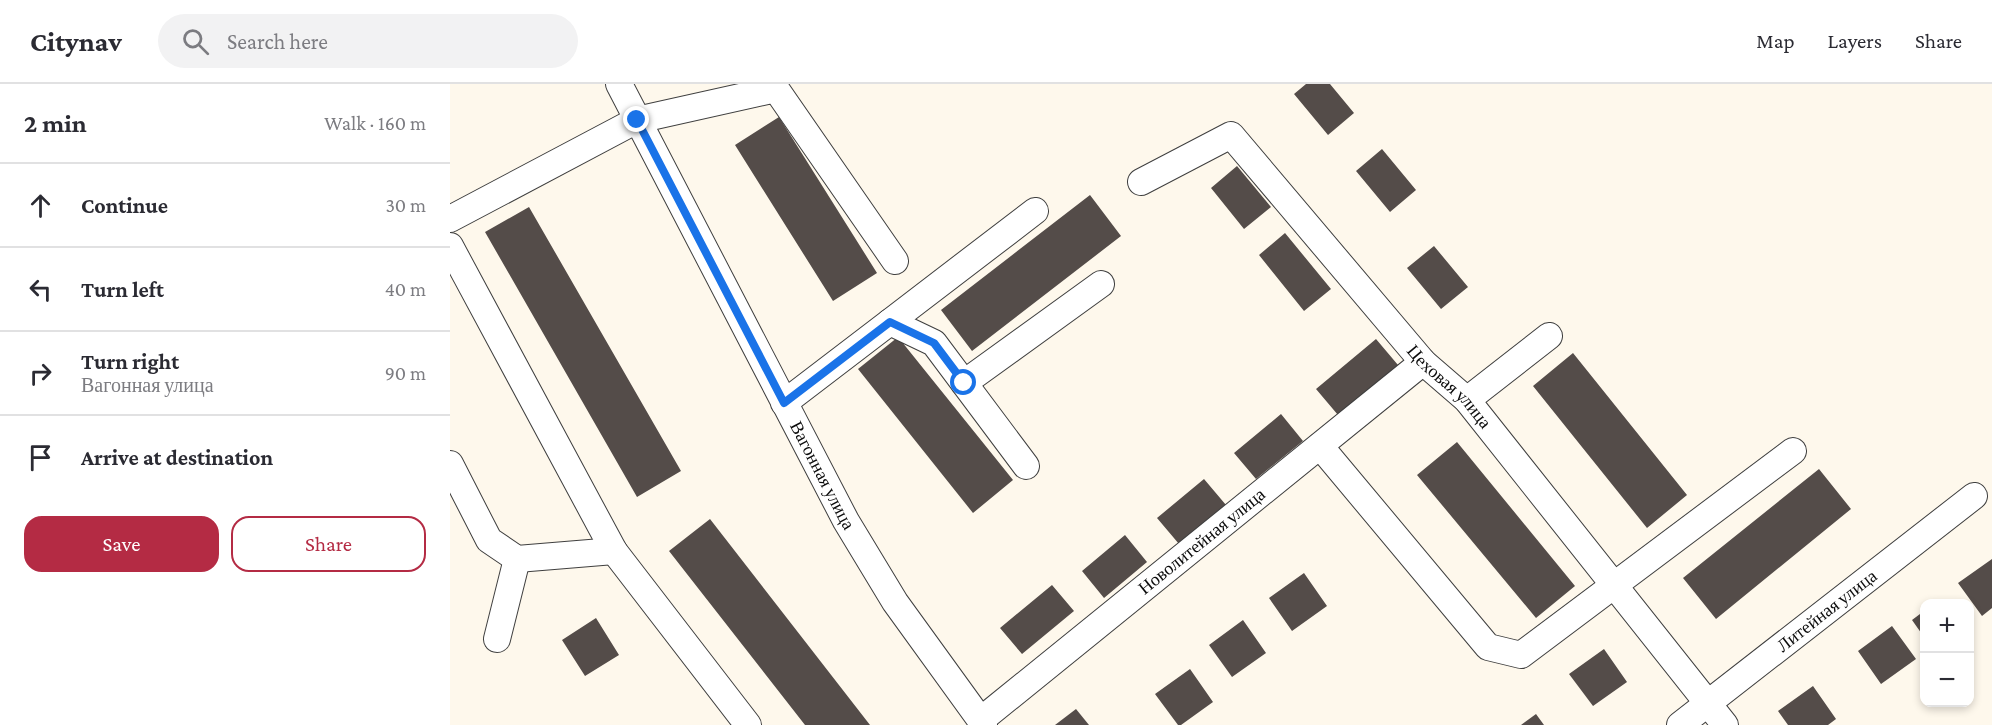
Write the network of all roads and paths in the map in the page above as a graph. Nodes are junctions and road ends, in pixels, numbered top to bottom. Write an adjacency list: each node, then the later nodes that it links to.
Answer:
1 (619, 84): 2 (street, Вагонная улица)
2 (637, 120): 5 (street); 7 (street); 14 (street, Вагонная улица)
3 (1141, 182): 11 (street, Цеховая улица)
4 (1035, 211): 9 (street)
5 (450, 219)
6 (450, 246): 20 (street)
7 (895, 261)
8 (1101, 284): 12 (street)
9 (890, 322): 12 (street); 14 (street)
10 (1550, 336): 13 (street)
11 (1423, 362): 13 (street, Цеховая улица); 15 (street, Новолитейная улица)
12 (964, 383): 18 (street)
13 (1467, 400): 22 (street, Цеховая улица)
14 (784, 403): 25 (street, Вагонная улица)
15 (1320, 446): 22 (street); 25 (street, Новолитейная улица)
16 (1793, 451): 22 (street)
17 (450, 464): 21 (street)
18 (1026, 466)
19 (1974, 496): 24 (street, Литейная улица)
20 (614, 551): 21 (street); 26 (street)
21 (517, 559): 23 (street)
22 (1614, 585): 24 (street, Цеховая улица)
23 (497, 639)
24 (1708, 704): 27 (street, Литейная улица); 28 (street, Цеховая улица)
25 (982, 722)
26 (748, 725)
27 (1680, 725)
28 (1725, 725)

